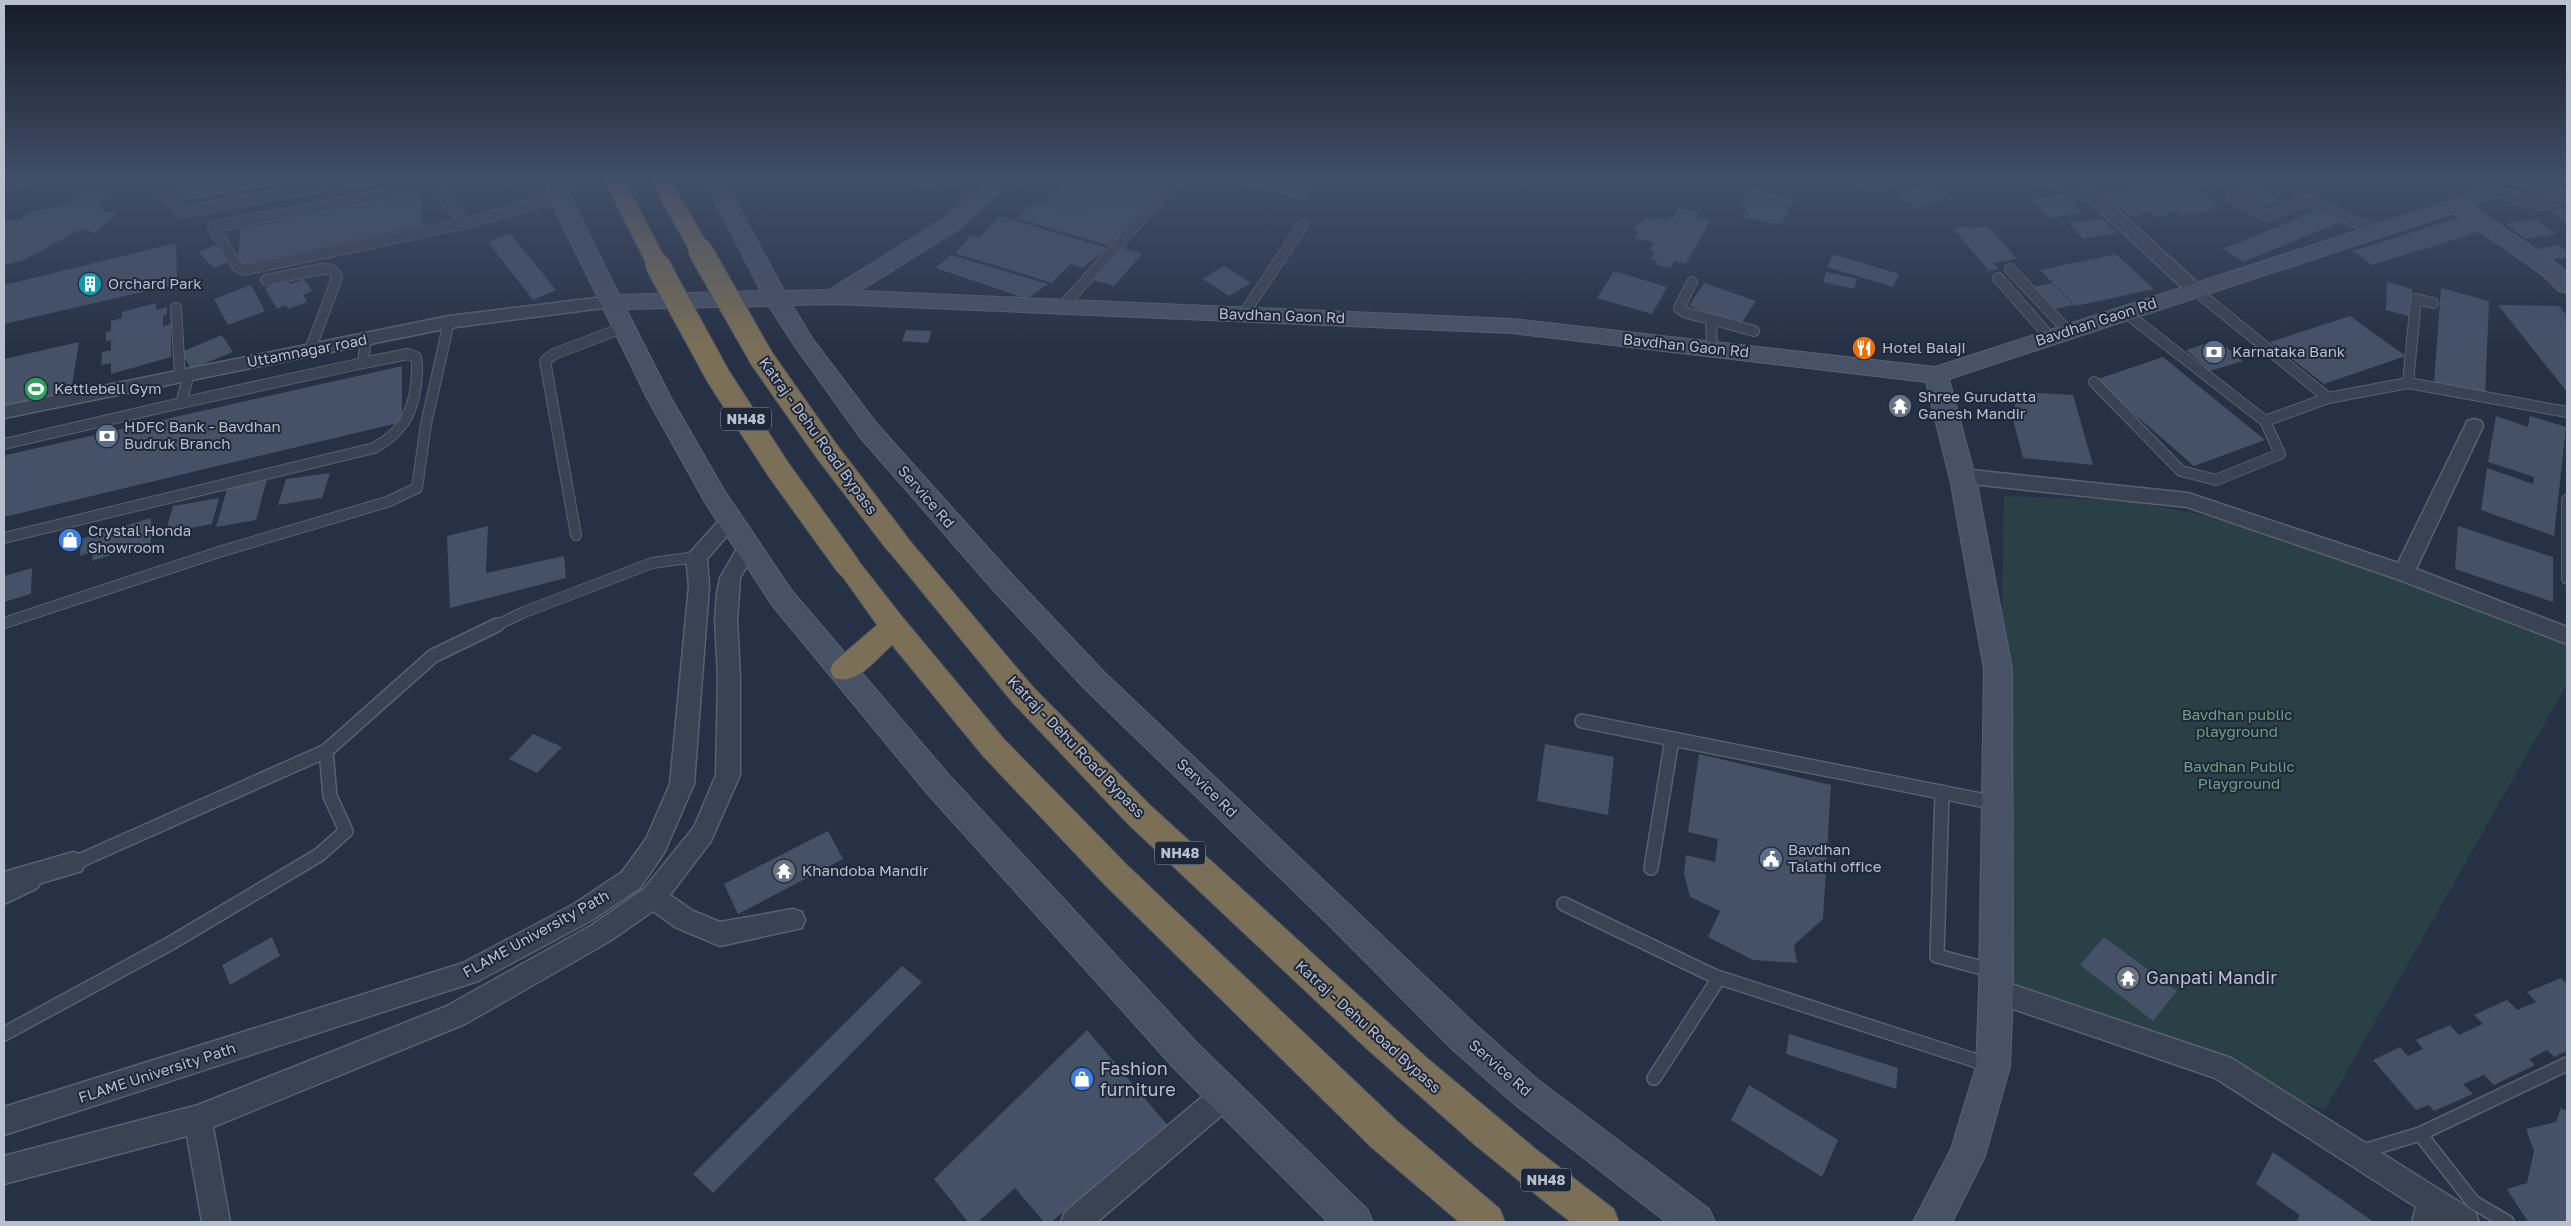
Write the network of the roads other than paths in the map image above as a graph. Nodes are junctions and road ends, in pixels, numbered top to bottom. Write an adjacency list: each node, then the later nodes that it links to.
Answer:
1 (218, 235): 2 (lane)
2 (409, 235)
3 (581, 235): 25 (street)
4 (643, 235): 57 (highway, NH48, bridge)
5 (692, 235): 89 (highway, Katraj - Dehu Road Bypass / NH48, bridge)
6 (743, 235): 20 (street, Service Rd)
7 (933, 235): 19 (street)
8 (1127, 235): 22 (lane)
9 (1296, 235): 26 (lane)
10 (2135, 235): 18 (street)
11 (2363, 235): 18 (street, Bavdhan Gaon Rd)
12 (2500, 235): 17 (street)
13 (2010, 269): 30 (lane)
14 (1998, 278): 30 (lane)
15 (266, 280): 33 (lane)
16 (1692, 282): 27 (lane)
17 (2567, 286)
18 (2195, 290): 24 (street, Bavdhan Gaon Rd); 39 (lane)
19 (834, 297): 20 (street, Bavdhan Gaon Rd); 22 (street, Bavdhan Gaon Rd)
20 (776, 298): 25 (street, Bavdhan Gaon Rd); 90 (street, Service Rd)
21 (2433, 304): 38 (lane)
22 (1062, 307): 26 (street, Bavdhan Gaon Rd)
23 (176, 308): 36 (lane)
24 (2126, 313): 30 (street, Bavdhan Gaon Rd); 43 (lane)
25 (619, 314): 28 (street, Uttamnagar road); 48 (street); 49 (lane)
26 (1243, 314): 32 (street, Bavdhan Gaon Rd)
27 (1710, 319): 29 (lane); 32 (lane)
28 (448, 322): 31 (street, Uttamnagar road); 56 (lane)
29 (1754, 331)
30 (2059, 334): 35 (street, Bavdhan Gaon Rd)
31 (366, 339): 33 (street, Uttamnagar road); 34 (lane)
32 (1712, 349): 35 (street, Bavdhan Gaon Rd)
33 (310, 350): 36 (street, Uttamnagar road)
34 (363, 362): 40 (lane); 50 (lane)
35 (1936, 374): 46 (street)
36 (185, 375): 40 (lane); 41 (street, Uttamnagar road)
37 (2094, 382): 43 (lane)
38 (2408, 383): 39 (lane); 42 (lane)
39 (2328, 398): 43 (lane)
40 (181, 403): 45 (lane)
41 (4, 412)
42 (2567, 412)
43 (2265, 421)
44 (2474, 426): 53 (street)
45 (4, 444)
46 (1962, 476): 53 (street); 64 (street)
47 (2567, 500): 55 (lane)
48 (730, 521): 51 (street); 52 (street)
49 (576, 535)
50 (4, 538)
51 (747, 548): 54 (street); 59 (street)
52 (696, 557): 54 (street); 62 (lane); 80 (street, FLAME University Path)
53 (2404, 573): 58 (street)
54 (730, 578): 68 (street)
55 (2567, 579)
56 (4, 623)
57 (894, 626): 59 (highway); 88 (highway, NH48)
58 (2567, 636)
59 (844, 670): 78 (street)
60 (1582, 722): 61 (lane)
61 (1672, 739): 63 (lane); 66 (lane)
62 (326, 751): 65 (lane); 74 (lane)
63 (1942, 792): 64 (lane); 73 (lane)
64 (1997, 803): 73 (street)
65 (73, 863): 67 (street); 69 (lane)
66 (1651, 868)
67 (4, 883)
68 (653, 896): 71 (street); 79 (street)
69 (4, 897)
70 (1564, 904): 72 (lane)
71 (793, 920)
72 (1719, 978): 76 (lane); 77 (lane)
73 (1996, 981): 76 (street); 82 (street)
74 (4, 1034)
75 (2567, 1064): 81 (lane)
76 (1993, 1067): 91 (street)
77 (1654, 1078)
78 (1226, 1095): 85 (street); 87 (street)
79 (198, 1119): 83 (street); 86 (street)
80 (4, 1121)
81 (2420, 1134): 82 (lane); 93 (lane)
82 (2356, 1153): 84 (street)
83 (4, 1170)
84 (2429, 1212): 92 (street)
85 (1342, 1219)
86 (216, 1222)
87 (1075, 1222)
88 (1487, 1222)
89 (1601, 1222)
90 (1696, 1222)
91 (1932, 1222)
92 (2465, 1222)
93 (2507, 1222)

